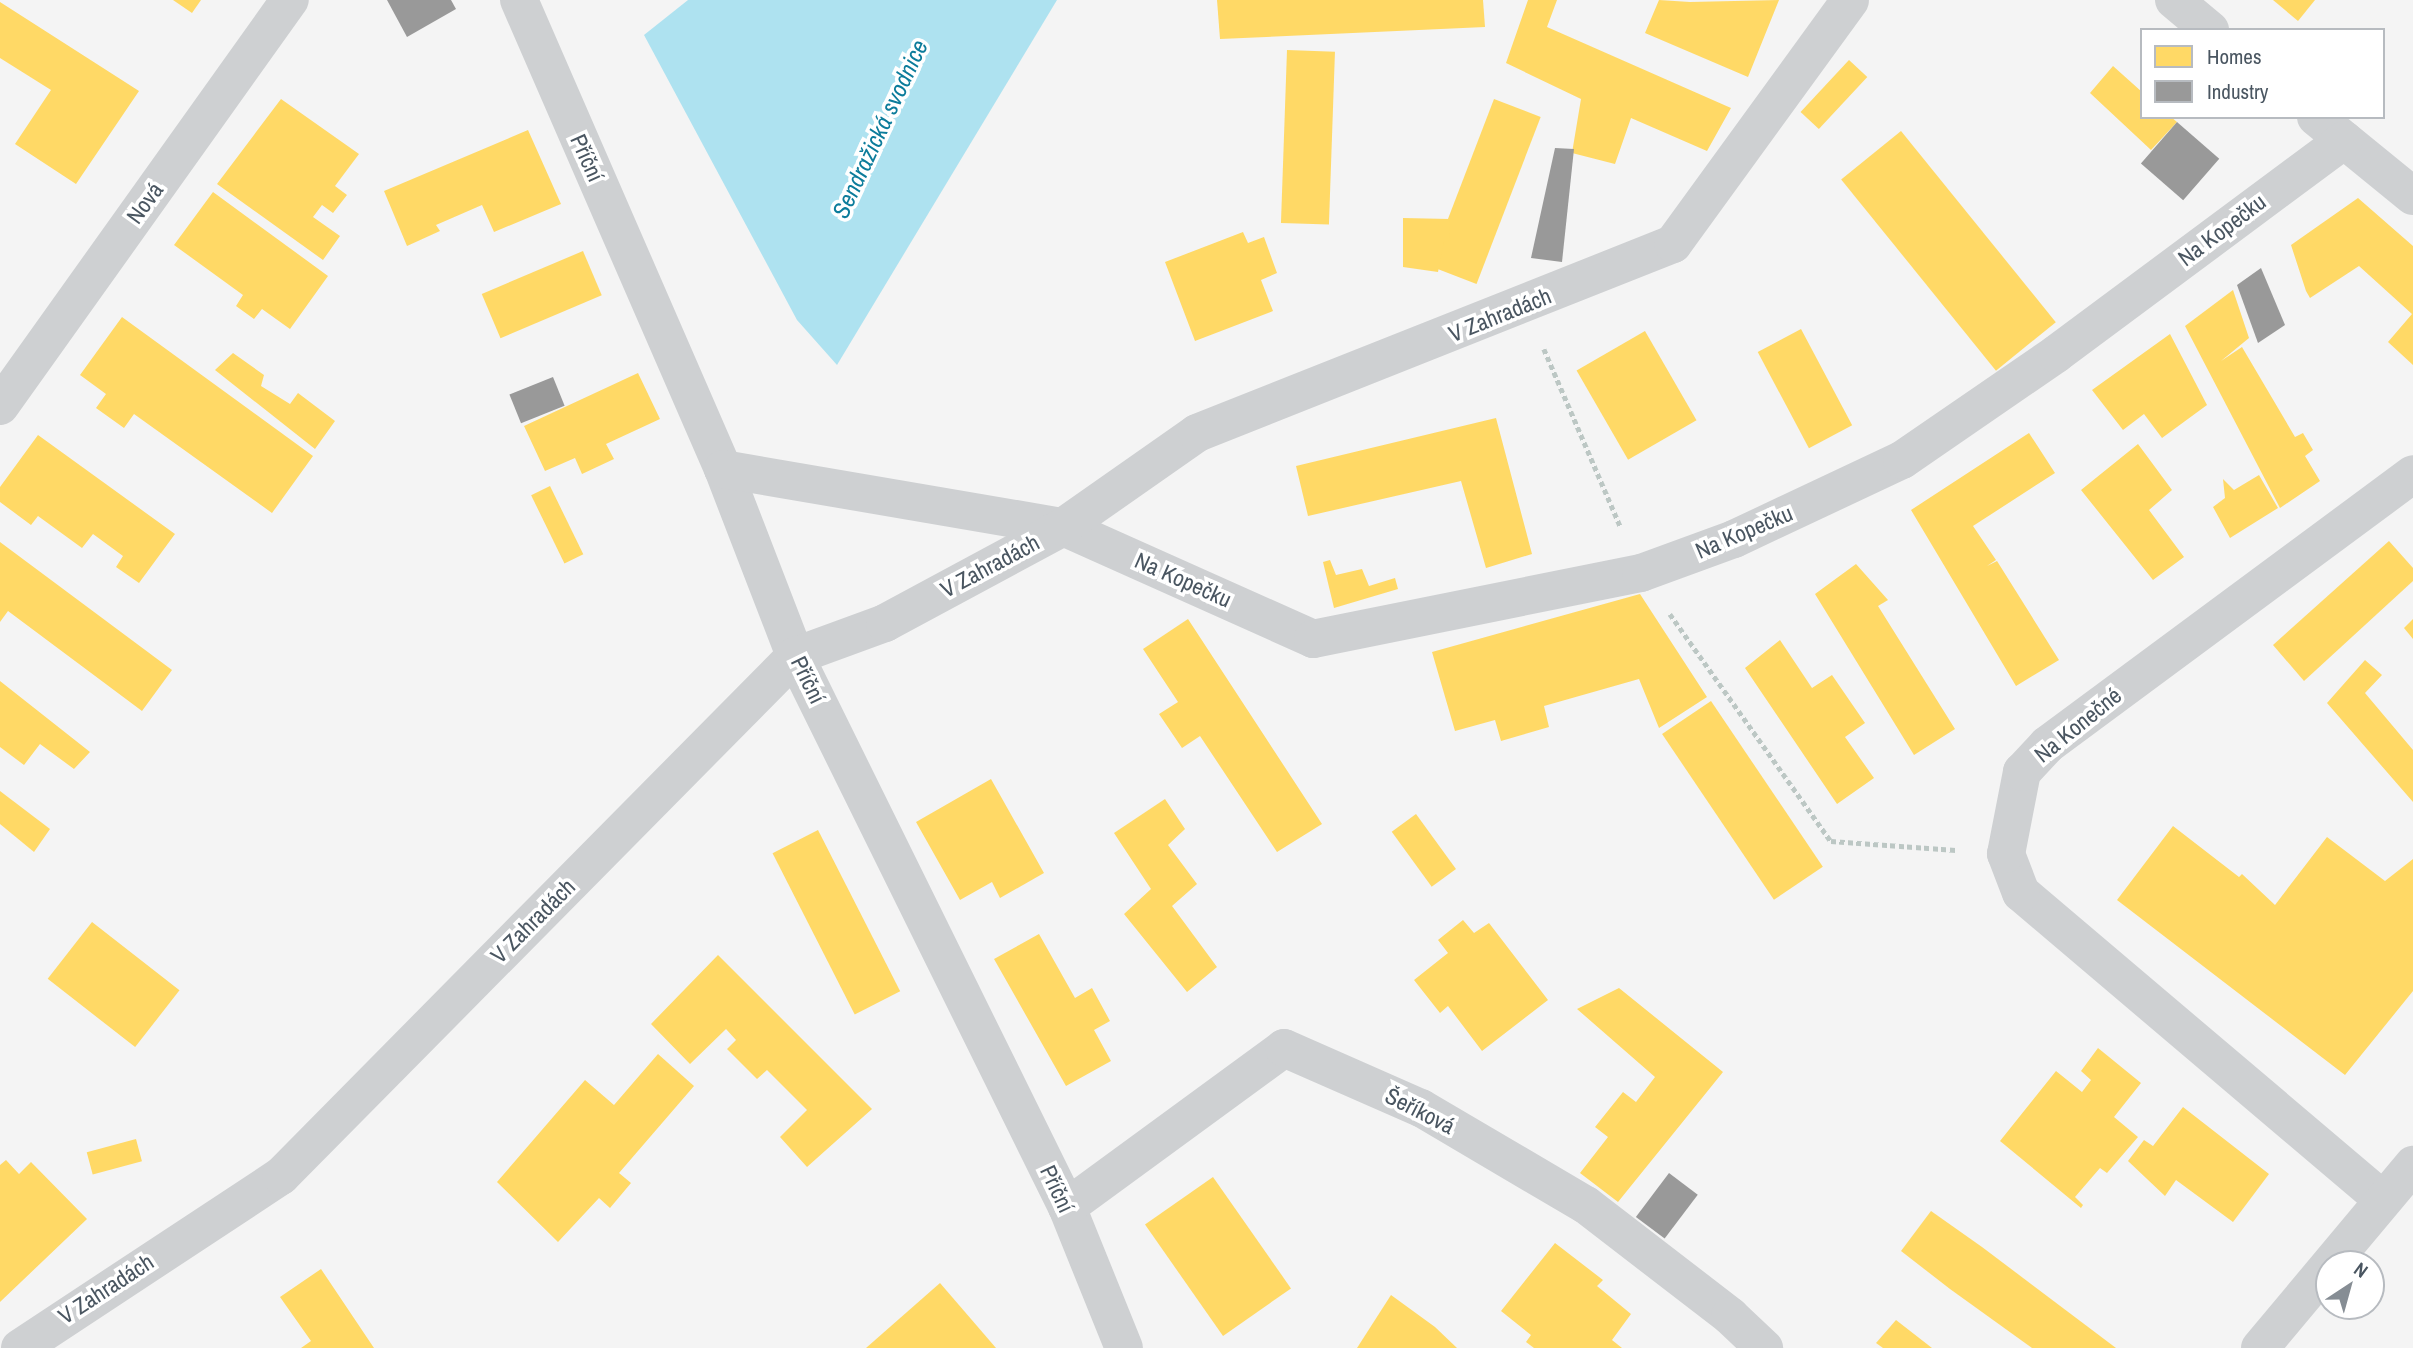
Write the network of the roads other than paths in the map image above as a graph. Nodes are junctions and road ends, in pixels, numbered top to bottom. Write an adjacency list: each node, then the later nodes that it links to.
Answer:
1 (290, 0): 8 (street, Nová)
2 (519, 0): 9 (street, Příční)
3 (1850, 0): 11 (street, V Zahradách)
4 (2174, 0): 5 (street)
5 (2208, 28)
6 (2330, 128): 7 (street); 11 (street, Na Kopečku)
7 (2413, 196)
8 (0, 406)
9 (723, 469): 11 (street, V Zahradách); 12 (street, Příční)
10 (2413, 474): 14 (street, Na Konečné)
11 (1063, 527): 12 (street, V Zahradách)
12 (795, 656): 15 (street, Příční); 16 (street, V Zahradách)
13 (2413, 1165): 14 (street)
14 (2382, 1199): 19 (street)
15 (1067, 1208): 17 (street, Příční); 18 (street, Šeříková)
16 (20, 1348)
17 (1124, 1348)
18 (1764, 1348)
19 (2259, 1348)

